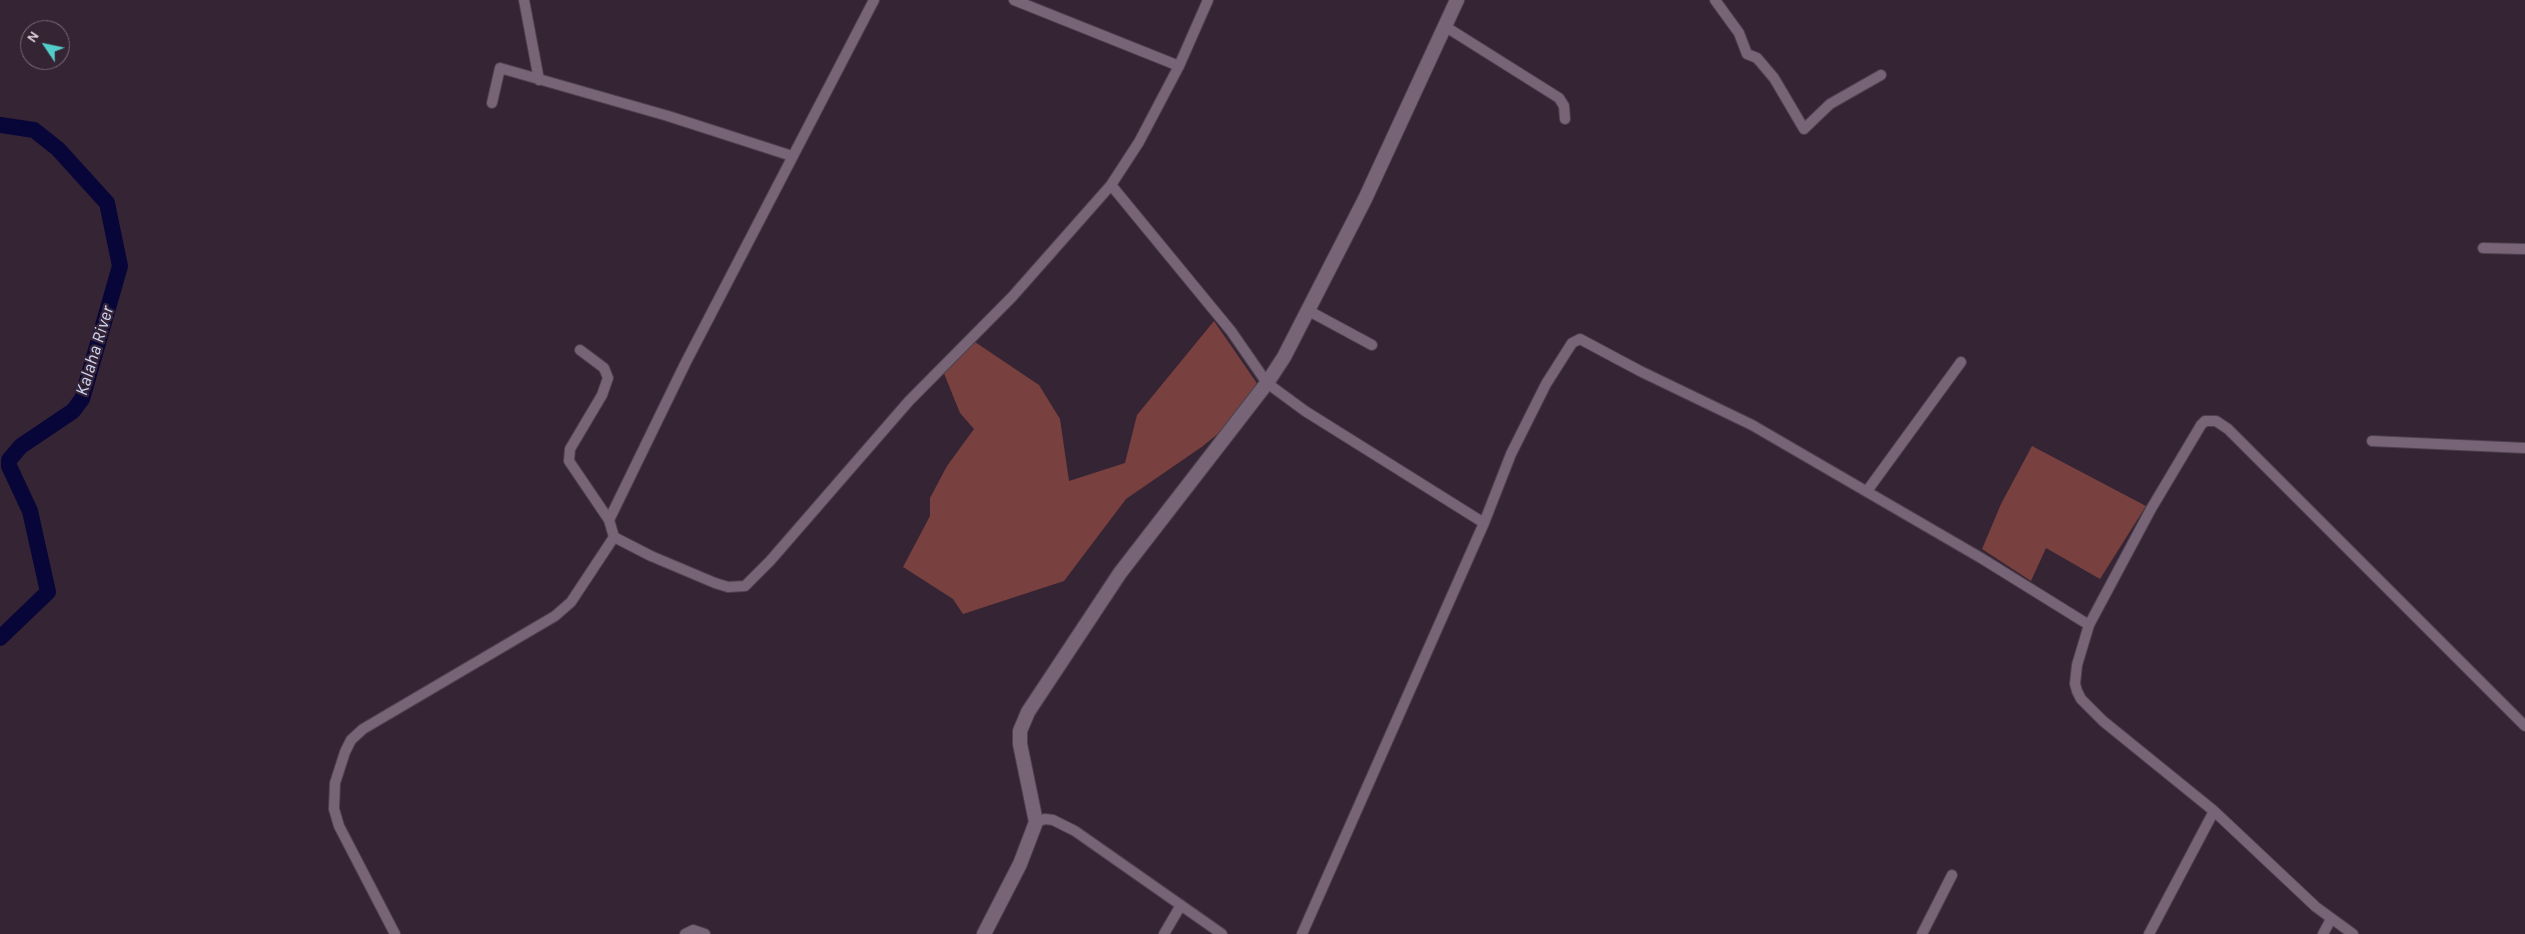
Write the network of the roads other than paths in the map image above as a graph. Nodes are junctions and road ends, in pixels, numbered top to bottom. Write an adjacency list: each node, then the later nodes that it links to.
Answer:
1 (524, 0): 10 (street)
2 (874, 0): 13 (street)
3 (1014, 0): 8 (street)
4 (1208, 0): 8 (street)
5 (1457, 0): 7 (street)
6 (1714, 0): 9 (street)
7 (1446, 27): 12 (street); 17 (street)
8 (1178, 66): 14 (street)
9 (1881, 75)
10 (539, 80): 11 (street); 13 (street)
11 (492, 103)
12 (1565, 119)
13 (792, 156): 25 (street)
14 (1111, 185): 21 (street); 27 (street)
15 (2483, 248): 16 (street)
16 (2525, 249)
17 (1309, 311): 18 (street); 21 (street)
18 (1372, 345)
19 (580, 350): 25 (street)
20 (1961, 362): 24 (street)
21 (1267, 383): 26 (street); 31 (street)
22 (2372, 441): 23 (street)
23 (2525, 448)
24 (1867, 491): 26 (street); 28 (street)
25 (609, 520): 27 (street)
26 (1484, 522): 41 (street)
27 (614, 537): 35 (street)
28 (2089, 625): 29 (street); 30 (street)
29 (2525, 726)
30 (2214, 811): 34 (street); 43 (street)
31 (1036, 822): 33 (street); 38 (street)
32 (1952, 875): 42 (street)
33 (1181, 905): 39 (street); 40 (street)
34 (2331, 919): 44 (street); 45 (street)
35 (395, 934)
36 (685, 934): 37 (street)
37 (705, 934)
38 (984, 934)
39 (1164, 934)
40 (1222, 934)
41 (1302, 934)
42 (1922, 934)
43 (2149, 934)
44 (2323, 934)
45 (2353, 934)

